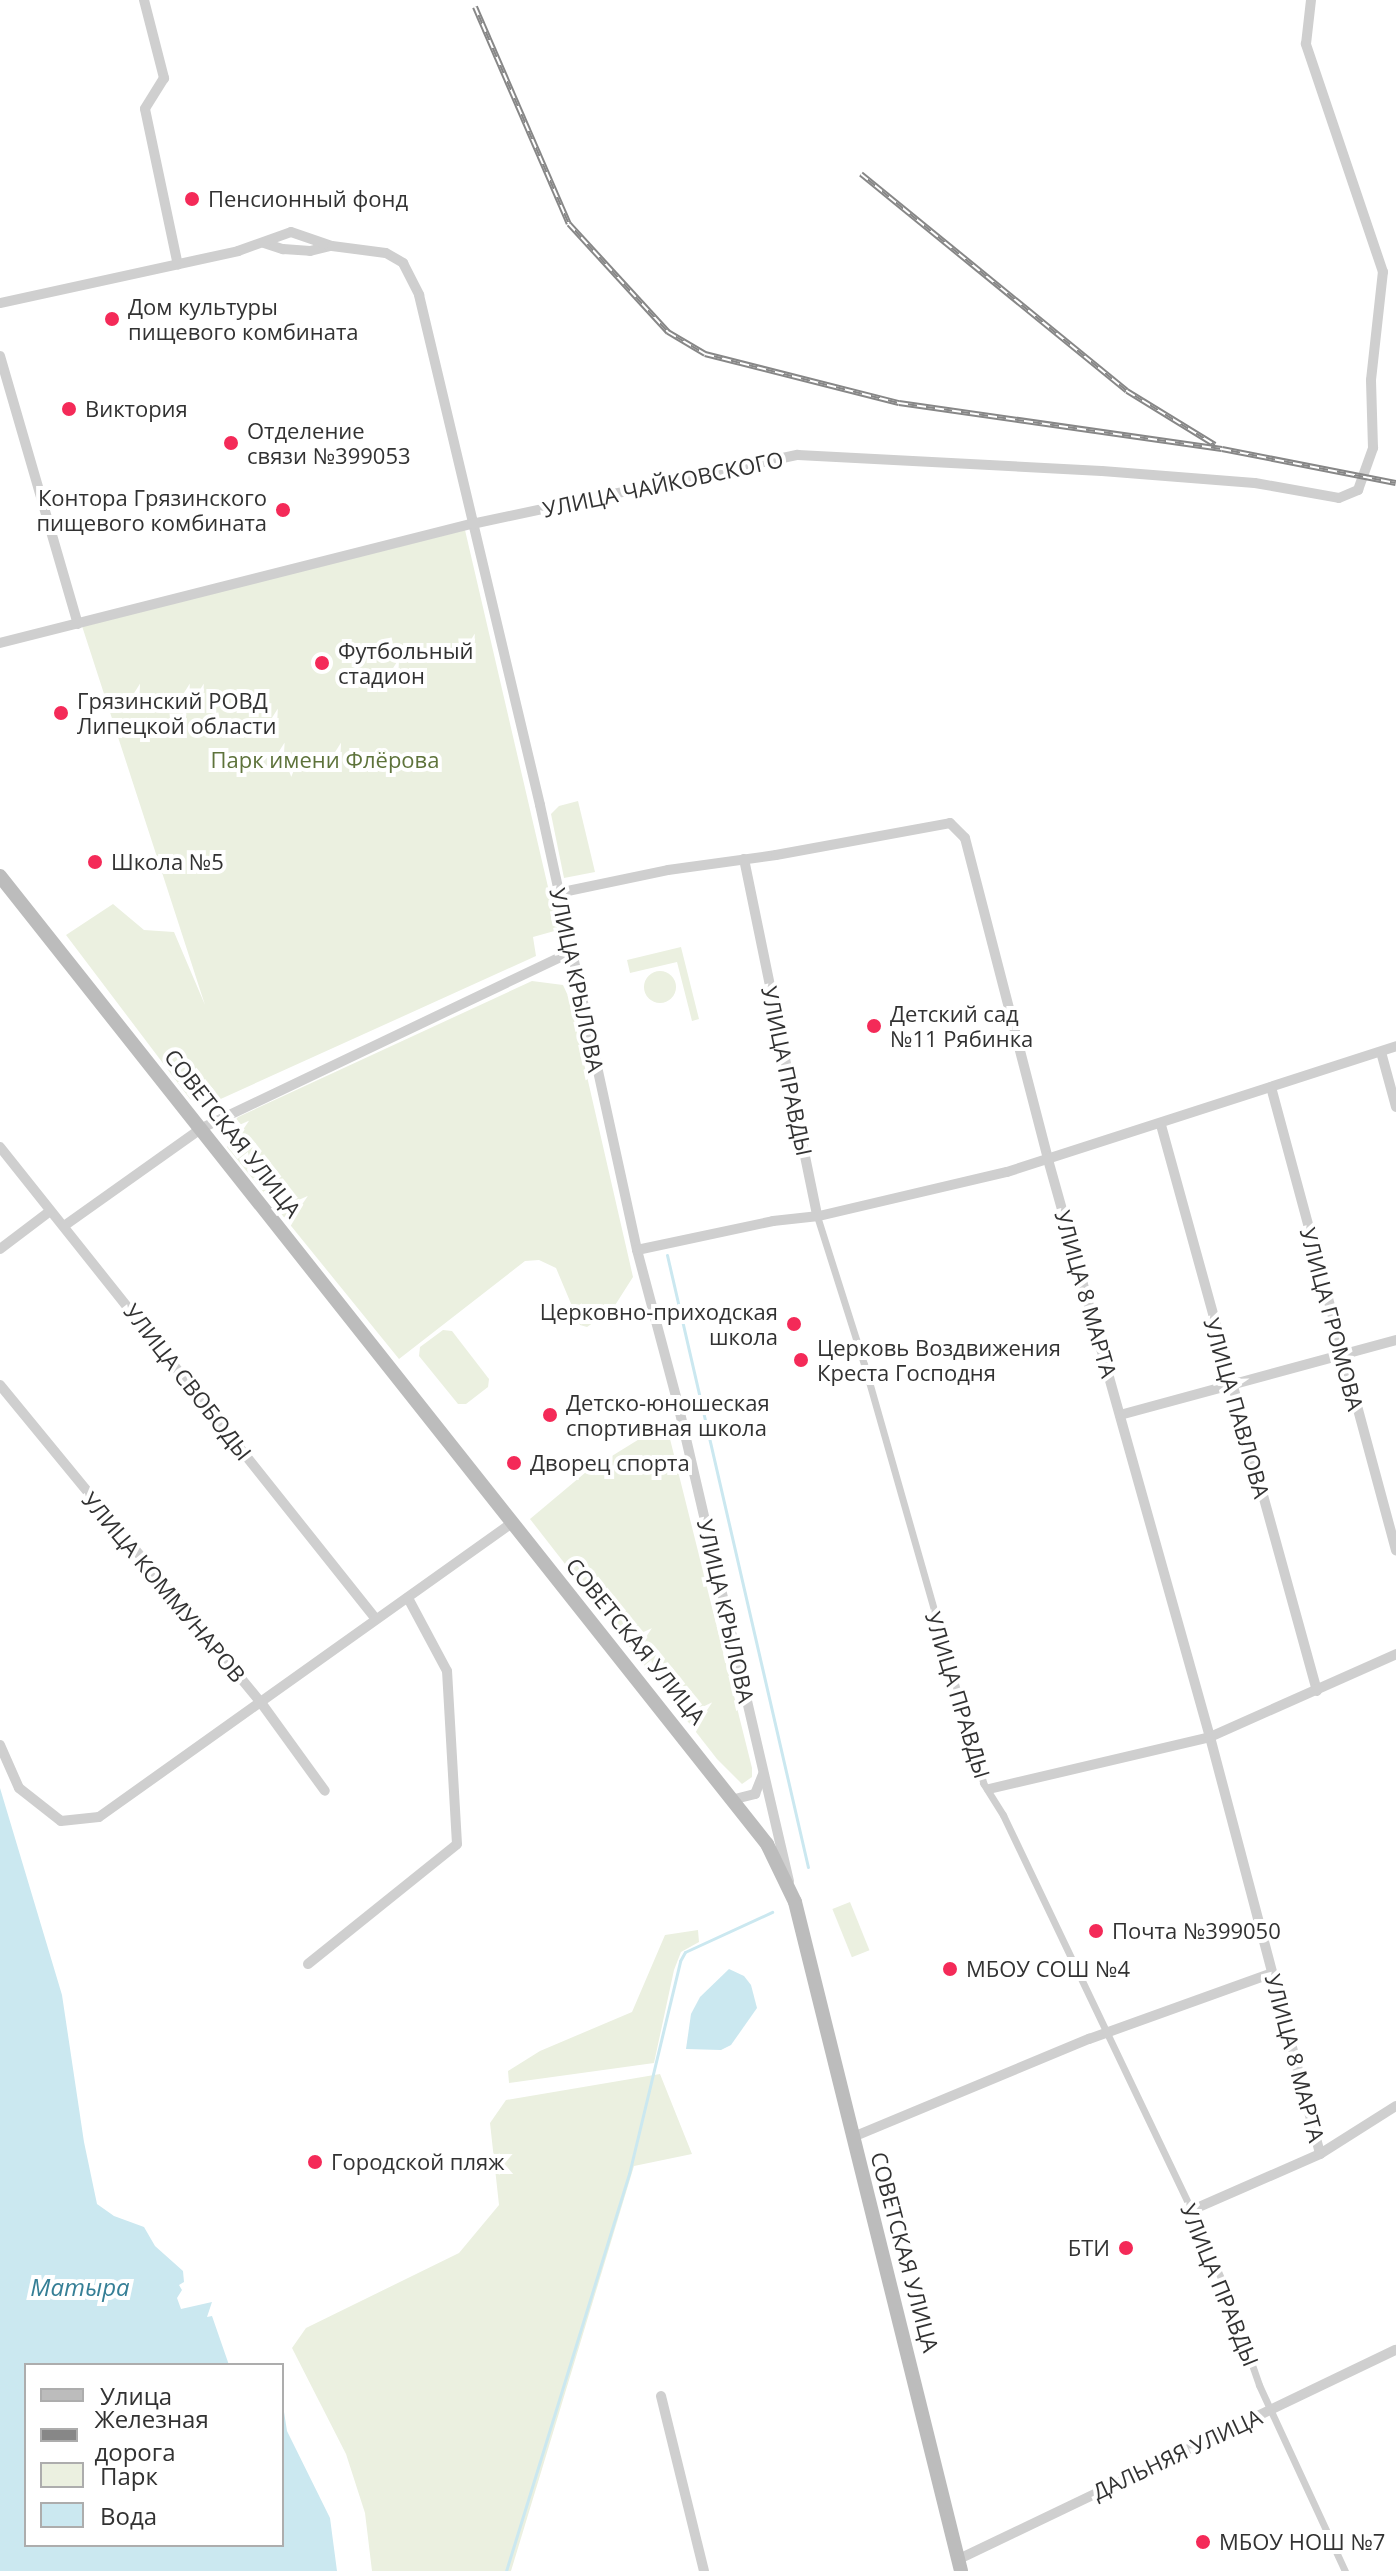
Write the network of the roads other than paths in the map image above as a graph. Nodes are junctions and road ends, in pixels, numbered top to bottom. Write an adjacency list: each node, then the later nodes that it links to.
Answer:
1 (144, 0): 5 (street)
2 (1311, 0): 8 (street, УЛИЦА ЧАЙКОВСКОГО)
3 (264, 243): 4 (street); 4 (street); 5 (street)
4 (332, 246): 8 (street, УЛИЦА КРЫЛОВА)
5 (178, 265): 6 (street)
6 (0, 303)
7 (0, 356): 9 (street)
8 (472, 524): 9 (street, УЛИЦА ЧАЙКОВСКОГО); 13 (street, УЛИЦА КРЫЛОВА)
9 (78, 624): 10 (street, УЛИЦА ЧАЙКОВСКОГО)
10 (0, 643)
11 (744, 859): 13 (street, УЛИЦА 8 МАРТА); 22 (street, УЛИЦА 8 МАРТА); 24 (street, УЛИЦА ПРАВДЫ)
12 (0, 876): 20 (main road, СОВЕТСКАЯ УЛИЦА)
13 (558, 893): 14 (street, УЛИЦА КРЫЛОВА)
14 (571, 952): 20 (street); 27 (street, УЛИЦА КРЫЛОВА)
15 (1396, 1046): 16 (street)
16 (1381, 1052): 17 (street); 18 (street)
17 (1271, 1087): 19 (street); 29 (street, УЛИЦА ГРОМОВА)
18 (1396, 1107)
19 (1161, 1125): 22 (street); 30 (street, УЛИЦА ПАВЛОВА)
20 (202, 1128): 25 (street); 33 (main road, СОВЕТСКАЯ УЛИЦА)
21 (0, 1147): 23 (street, УЛИЦА СВОБОДЫ)
22 (1048, 1160): 24 (street); 32 (street, УЛИЦА 8 МАРТА)
23 (50, 1211): 25 (street, УЛИЦА СВОБОДЫ); 26 (street)
24 (817, 1216): 27 (street); 43 (street, УЛИЦА ПРАВДЫ)
25 (64, 1226): 36 (street, УЛИЦА СВОБОДЫ)
26 (0, 1249)
27 (637, 1250): 42 (street, УЛИЦА КРЫЛОВА)
28 (1396, 1340): 29 (street)
29 (1341, 1355): 30 (street); 34 (street, УЛИЦА ГРОМОВА)
30 (1229, 1383): 32 (street); 38 (street, УЛИЦА ПАВЛОВА)
31 (0, 1385): 39 (street, УЛИЦА КОММУНАРОВ)
32 (1120, 1415): 40 (street, УЛИЦА 8 МАРТА)
33 (512, 1523): 35 (street); 45 (main road, СОВЕТСКАЯ УЛИЦА)
34 (1396, 1550)
35 (408, 1598): 36 (street); 47 (street)
36 (375, 1618): 39 (street)
37 (1396, 1654): 38 (street)
38 (1317, 1691): 40 (street)
39 (262, 1704): 41 (street); 44 (street, УЛИЦА КОММУНАРОВ)
40 (1210, 1737): 43 (street); 48 (street, УЛИЦА 8 МАРТА)
41 (0, 1745)
42 (764, 1772): 45 (street); 46 (street, УЛИЦА КРЫЛОВА)
43 (989, 1789): 49 (street, УЛИЦА ПРАВДЫ)
44 (325, 1791)
45 (735, 1799): 46 (main road, СОВЕТСКАЯ УЛИЦА)
46 (792, 1890): 51 (main road, СОВЕТСКАЯ УЛИЦА)
47 (308, 1964)
48 (1272, 1973): 49 (street); 52 (street, УЛИЦА 8 МАРТА)
49 (1106, 2033): 51 (street); 53 (street, УЛИЦА ПРАВДЫ)
50 (1396, 2106): 52 (street)
51 (853, 2137): 57 (main road, СОВЕТСКАЯ УЛИЦА)
52 (1320, 2154): 53 (street)
53 (1192, 2210): 56 (street, УЛИЦА ПРАВДЫ)
54 (1396, 2350): 56 (street, ДАЛЬНЯЯ УЛИЦА)
55 (661, 2396): 58 (street)
56 (1271, 2410): 57 (street, ДАЛЬНЯЯ УЛИЦА); 59 (street, УЛИЦА ПРАВДЫ)
57 (960, 2565)
58 (704, 2571)
59 (1345, 2571)

